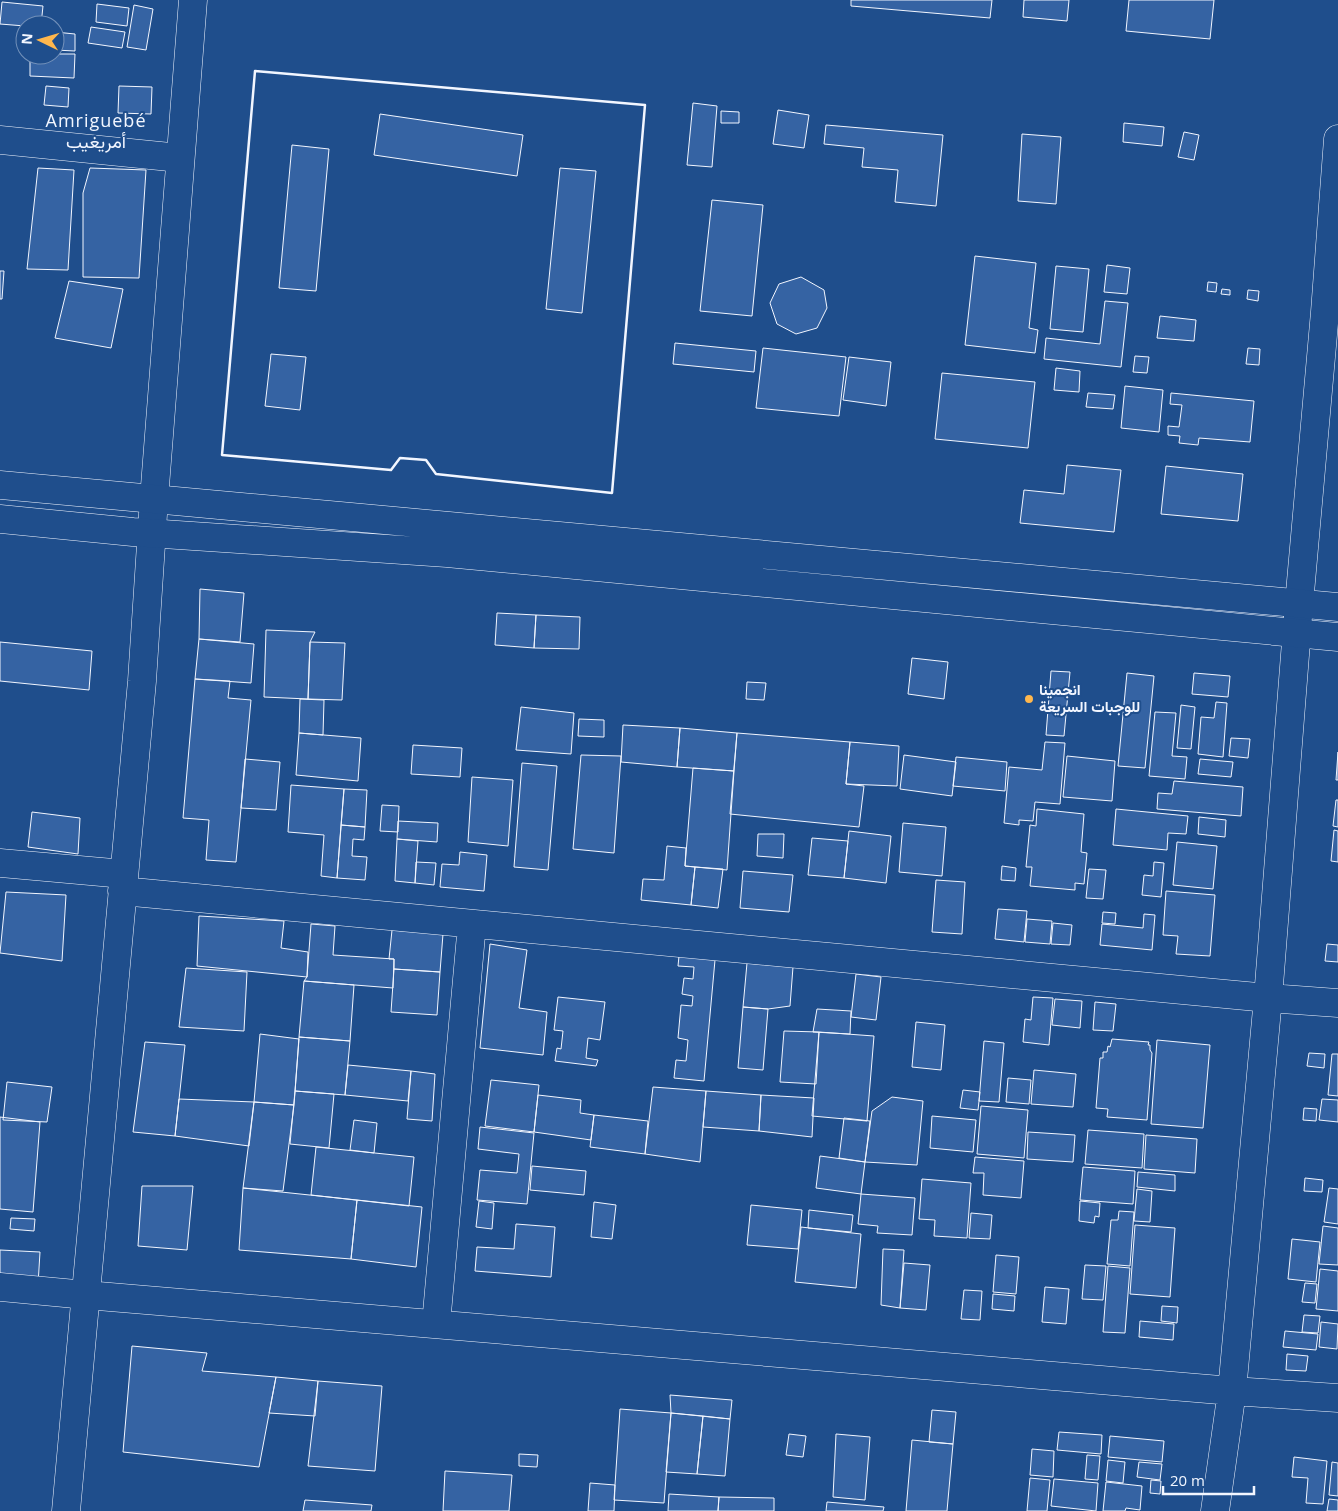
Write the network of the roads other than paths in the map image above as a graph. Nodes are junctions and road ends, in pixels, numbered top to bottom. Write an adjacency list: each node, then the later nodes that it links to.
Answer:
1 (192, 0): 4 (street)
2 (1338, 139): 5 (street)
3 (0, 140): 4 (street)
4 (180, 158): 7 (street)
5 (1332, 312): 10 (street)
6 (0, 485): 7 (street)
7 (154, 499): 9 (street); 10 (street)
8 (0, 519): 9 (street)
9 (152, 533): 12 (street); 15 (street)
10 (1298, 604): 11 (street); 12 (street)
11 (1338, 607)
12 (1296, 634): 13 (street); 17 (street)
13 (1338, 637)
14 (0, 863): 15 (street)
15 (123, 882): 16 (street); 20 (street)
16 (472, 924): 17 (street); 21 (street)
17 (1268, 998): 18 (street); 22 (street)
18 (1338, 1003)
19 (0, 1287): 20 (street)
20 (86, 1295): 21 (street); 24 (street)
21 (436, 1324): 22 (street)
22 (1232, 1391): 23 (street); 25 (street)
23 (1338, 1398)
24 (66, 1511)
25 (1215, 1511)

